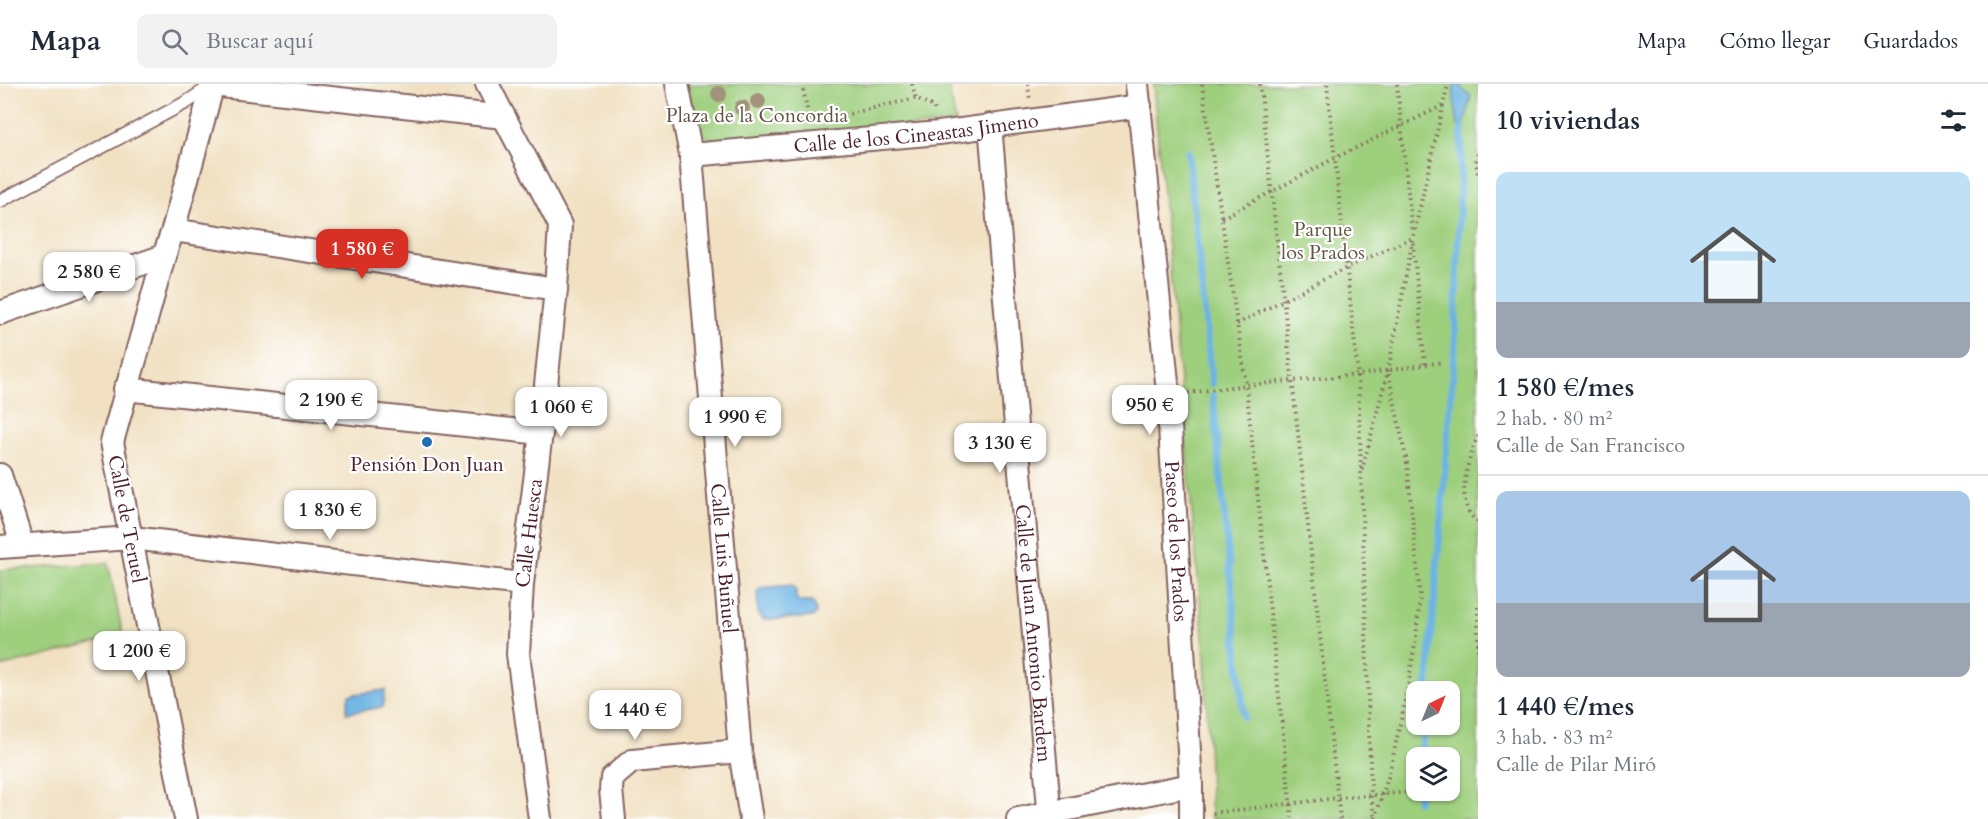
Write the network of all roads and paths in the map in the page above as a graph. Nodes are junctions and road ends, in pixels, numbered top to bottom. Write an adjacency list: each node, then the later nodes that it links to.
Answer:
1 (487, 84): 16 (street, Calle Huesca)
2 (677, 84): 23 (street, Calle Luis Buñuel)
3 (802, 84): 18 (path)
4 (912, 84): 13 (path)
5 (1028, 84): 14 (path)
6 (1202, 84): 28 (path)
7 (1260, 84): 26 (path)
8 (1327, 84): 24 (path)
9 (1397, 84): 20 (path)
10 (1448, 84): 15 (path)
11 (213, 85): 16 (street); 27 (lane); 29 (street, Calle de Teruel)
12 (1139, 95): 19 (street, Calle de los Cineastas Jimeno); 56 (street, Paseo de los Prados)
13 (916, 98): 17 (path); 21 (path)
14 (1030, 102)
15 (1443, 106): 20 (path); 30 (path)
16 (504, 117): 33 (street, Calle Huesca)
17 (831, 118)
18 (821, 121)
19 (990, 125): 21 (street, Calle de los Cineastas Jimeno); 62 (street, Calle de Juan Antonio Bardem)
20 (1401, 126): 24 (path); 30 (path)
21 (939, 133): 23 (street, Calle de los Cineastas Jimeno)
22 (1478, 154): 25 (path)
23 (691, 156): 55 (street, Calle Luis Buñuel)
24 (1335, 158): 26 (path); 32 (path)
25 (1478, 174)
26 (1272, 191): 28 (path); 34 (path)
27 (0, 201)
28 (1221, 218): 36 (path)
29 (173, 230): 31 (street, Calle de Teruel); 33 (street)
30 (1413, 238): 32 (path); 38 (path); 39 (path)
31 (164, 256): 35 (street); 43 (street, Calle de Teruel)
32 (1346, 268): 34 (path); 40 (path)
33 (556, 290): 45 (street, Calle Huesca)
34 (1283, 300): 36 (path); 41 (path)
35 (0, 313)
36 (1237, 324): 42 (path)
37 (1443, 362): 38 (path)
38 (1425, 366): 39 (path)
39 (1388, 371): 40 (path); 47 (path); 59 (path)
40 (1358, 375): 41 (path); 47 (path)
41 (1292, 381): 42 (path); 60 (path)
42 (1246, 385): 44 (path); 61 (path)
43 (125, 389): 45 (street); 50 (street, Calle de Teruel)
44 (1185, 394)
45 (541, 434): 52 (street, Calle Huesca)
46 (1478, 436): 49 (path)
47 (1360, 474): 58 (path)
48 (0, 475): 51 (street)
49 (1478, 522)
50 (132, 538): 51 (street); 52 (street); 64 (street, Calle de Teruel)
51 (11, 546)
52 (522, 584): 65 (street, Calle Huesca)
53 (1478, 606): 54 (path)
54 (1478, 656)
55 (740, 751): 66 (street); 67 (street, Calle Luis Buñuel)
56 (1191, 785): 62 (street); 63 (street, Paseo de los Prados)
57 (1406, 793): 59 (path)
58 (1371, 796): 59 (path); 60 (path); 71 (path)
59 (1384, 796): 71 (path)
60 (1337, 798): 61 (path); 70 (path)
61 (1290, 805): 63 (path); 69 (path)
62 (1050, 816): 68 (street)
63 (1198, 816)
64 (186, 819)
65 (540, 819)
66 (614, 819)
67 (751, 819)
68 (1018, 819)
69 (1292, 819)
70 (1340, 819)
71 (1375, 819)

